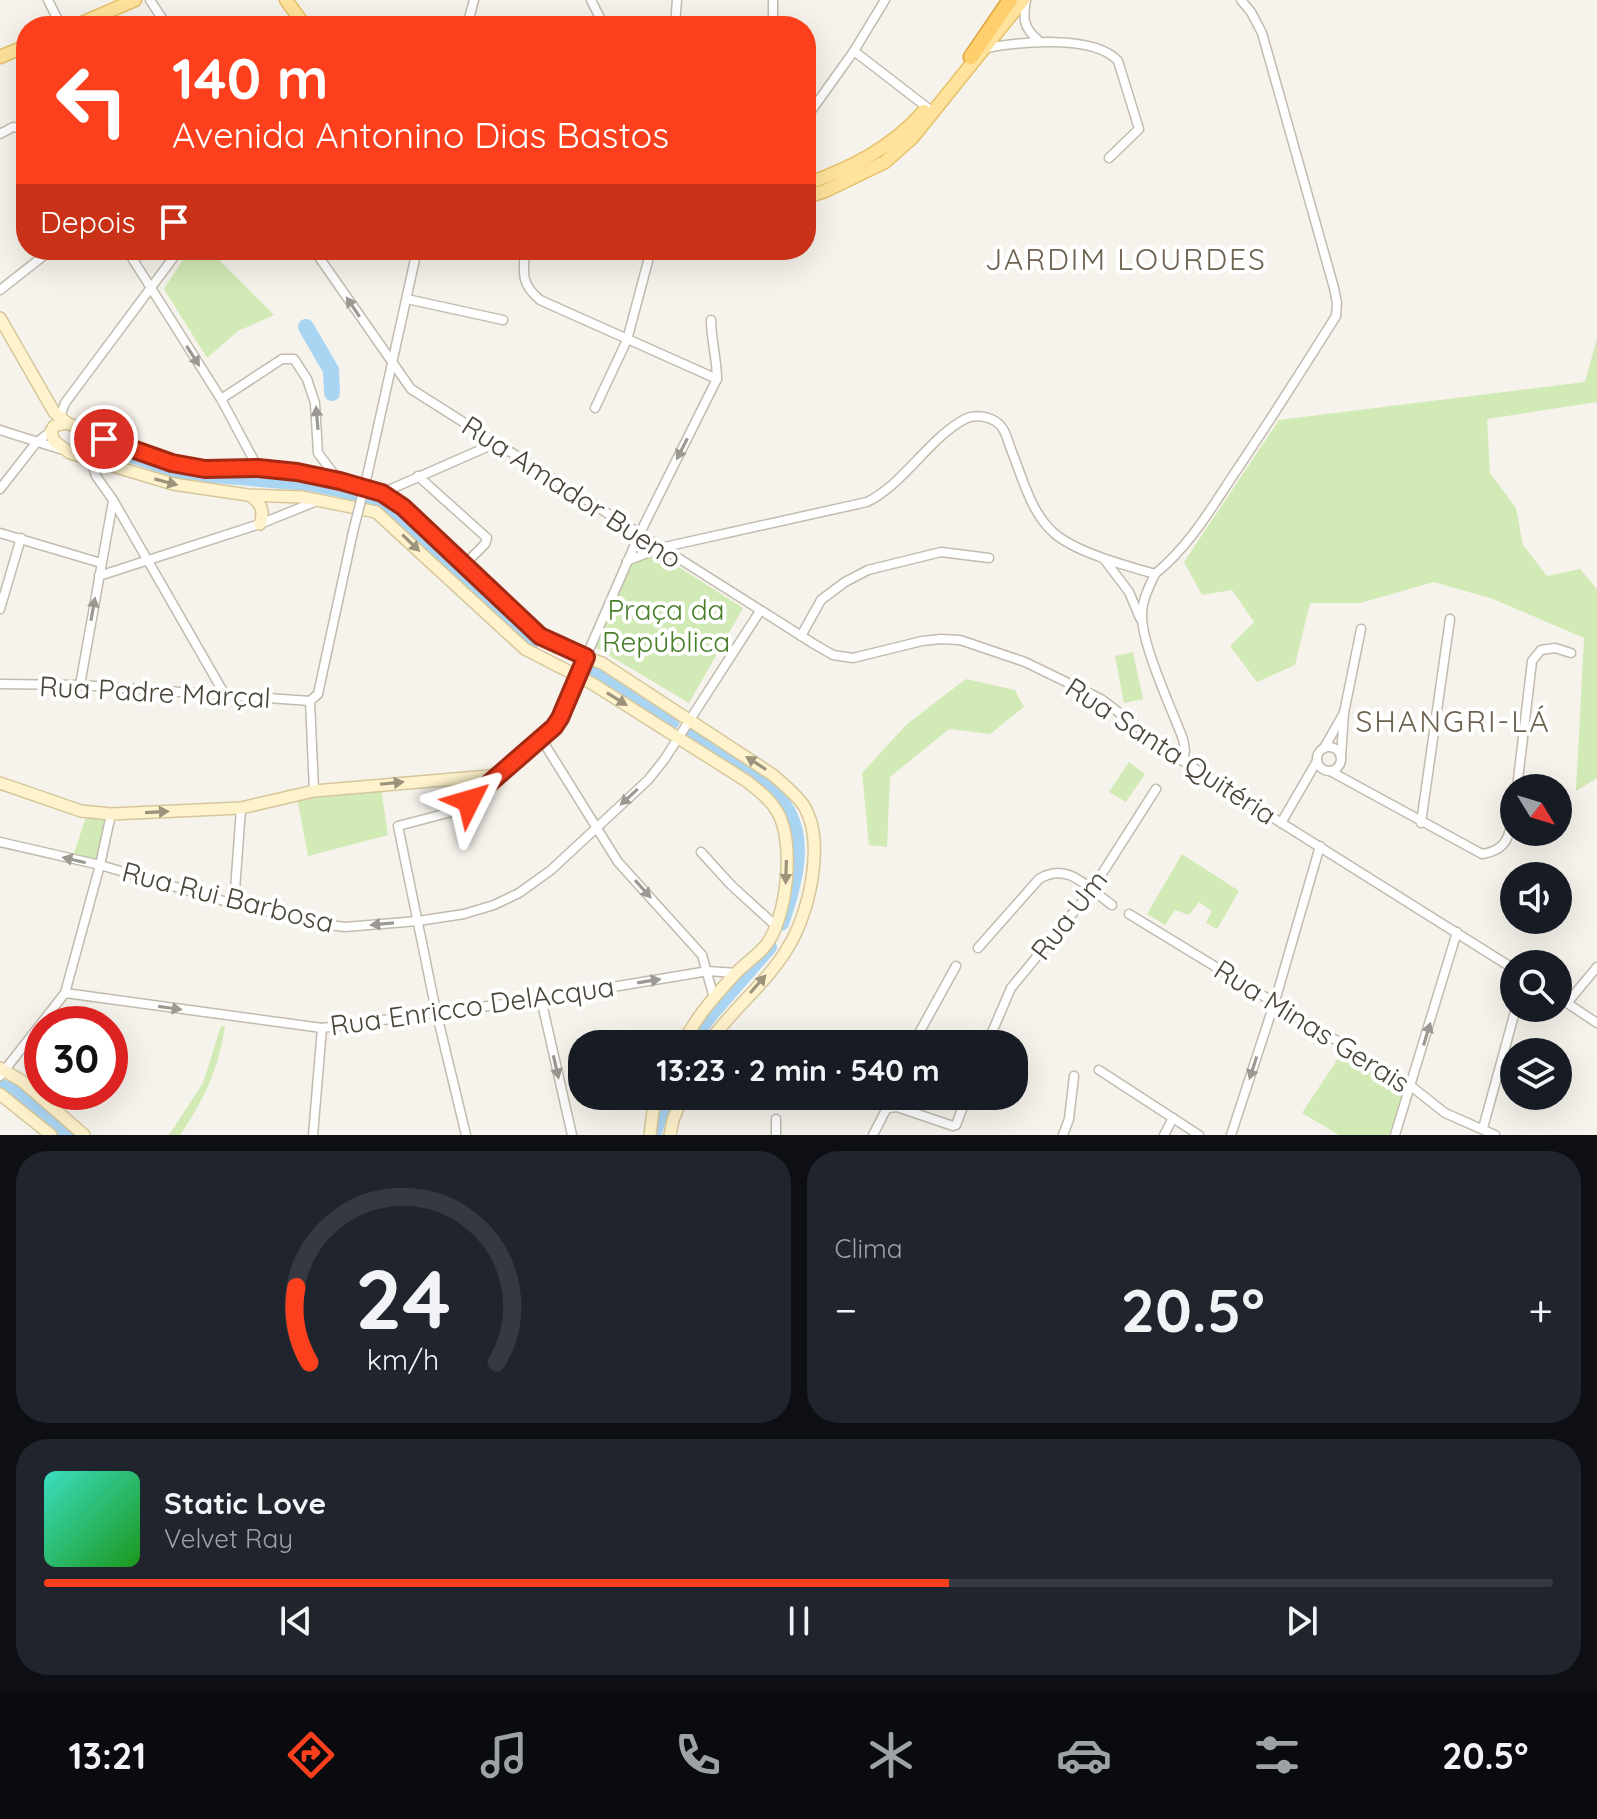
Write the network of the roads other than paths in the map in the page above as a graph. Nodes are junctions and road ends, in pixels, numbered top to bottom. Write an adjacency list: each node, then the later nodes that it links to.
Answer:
1 (135, 0): 7 (main road)
2 (885, 0): 11 (street)
3 (997, 0): 8 (highway)
4 (1010, 0): 8 (highway)
5 (1025, 0): 9 (street); 10 (main road)
6 (1241, 0): 62 (street)
7 (98, 16)
8 (991, 27): 12 (highway)
9 (1038, 40): 10 (street); 15 (street)
10 (986, 48): 14 (main road)
11 (854, 51): 13 (street); 14 (street)
12 (971, 57): 14 (main road)
13 (816, 104)
14 (931, 110): 16 (main road); 17 (main road)
15 (1109, 158)
16 (816, 180)
17 (816, 194)
18 (38, 260): 25 (street)
19 (133, 260): 26 (street)
20 (172, 260): 26 (street)
21 (321, 260): 32 (street, Rua Amador Bueno, one-way to 21)
22 (415, 260): 27 (street)
23 (525, 260): 31 (street)
24 (648, 260): 31 (street)
25 (0, 290)
26 (151, 290): 34 (street, one-way to 34); 36 (street)
27 (407, 299): 29 (street); 32 (street)
28 (0, 318): 36 (main road)
29 (503, 320)
30 (711, 320): 33 (street)
31 (627, 340): 33 (street); 35 (street)
32 (393, 363): 40 (street, Rua Amador Bueno); 76 (street, bridge)
33 (717, 379): 53 (street, one-way to 53)
34 (221, 399): 43 (street); 45 (street, one-way to 34)
35 (595, 408)
36 (57, 422): 38 (main road); 39 (street); 41 (main road)
37 (0, 430): 39 (street)
38 (99, 437): 42 (main road); 43 (main road)
39 (36, 443): 41 (street); 46 (street)
40 (496, 443): 44 (street); 53 (street, Rua Amador Bueno)
41 (70, 453): 42 (main road)
42 (91, 460): 48 (main road, one-way to 48); 49 (street)
43 (258, 468): 45 (main road)
44 (418, 476): 47 (street); 61 (street)
45 (340, 481): 47 (main road)
46 (0, 489)
47 (382, 493): 61 (main road)
48 (248, 495): 50 (main road); 51 (main road)
49 (113, 500): 58 (street); 60 (street)
50 (322, 500): 51 (street); 72 (main road, one-way to 72)
51 (260, 524): 58 (street)
52 (0, 533): 54 (street)
53 (639, 535): 55 (street, Rua Amador Bueno); 59 (street)
54 (21, 538): 60 (street); 64 (street)
55 (660, 548): 57 (street); 59 (street); 65 (street, Rua Amador Bueno)
56 (989, 558): 69 (street)
57 (1104, 559): 62 (street); 67 (street)
58 (148, 560): 63 (street); 75 (street)
59 (627, 561): 71 (street)
60 (101, 563): 63 (street)
61 (464, 565): 71 (main road)
62 (1155, 574): 67 (street)
63 (99, 576): 74 (street, one-way to 63)
64 (0, 609)
65 (760, 611): 69 (street, Rua Santa Quitéria); 78 (street)
66 (1450, 619): 96 (street)
67 (1143, 622): 83 (street)
68 (1361, 629): 77 (street)
69 (801, 636): 83 (street, Rua Santa Quitéria)
70 (1571, 653): 86 (street)
71 (586, 657): 72 (main road); 78 (main road)
72 (577, 676): 79 (main road, one-way to 79); 80 (main road)
73 (0, 684): 74 (street, Rua Padre Marçal)
74 (80, 685): 75 (street, Rua Padre Marçal)
75 (225, 695): 76 (street, Rua Padre Marçal)
76 (310, 701): 92 (street)
77 (1344, 713): 81 (street); 82 (street)
78 (691, 721): 79 (street, Rua Rui Barbosa); 127 (main road, one-way to 78)
79 (680, 738): 97 (street, Rua Rui Barbosa, one-way to 97); 108 (main road, one-way to 108)
80 (542, 740): 87 (main road); 97 (street)
81 (1324, 748): 82 (street); 84 (street)
82 (1340, 760): 85 (street); 88 (street)
83 (1183, 761): 95 (street, Rua Santa Quitéria)
84 (1317, 761): 85 (street); 90 (street)
85 (1327, 770): 88 (street); 90 (street)
86 (1519, 774)
87 (501, 775): 92 (main road, one-way to 87); 107 (street)
88 (1349, 780): 96 (street)
89 (0, 783): 94 (main road)
90 (1304, 786): 95 (street)
91 (1156, 789): 103 (street, Rua Um)
92 (314, 791): 93 (main road)
93 (241, 808): 94 (main road, one-way to 93); 104 (street)
94 (111, 814): 102 (street)
95 (1281, 823): 99 (street, Rua Santa Quitéria)
96 (1421, 823): 100 (street)
97 (597, 826): 107 (street, Rua Rui Barbosa); 114 (street, one-way to 114)
98 (3, 845): 102 (street, Rua Rui Barbosa, one-way to 98)
99 (1320, 846): 109 (street, Rua Santa Quitéria); 120 (street)
100 (1503, 846)
101 (701, 852): 108 (street)
102 (100, 865): 104 (street, Rua Rui Barbosa); 116 (street)
103 (1091, 891): 105 (street); 110 (street); 129 (street, Rua Um)
104 (234, 904): 107 (street, Rua Rui Barbosa, one-way to 104)
105 (1112, 905)
106 (1129, 914): 120 (street, Rua Minas Gerais)
107 (418, 921): 122 (street)
108 (776, 926): 115 (main road)
109 (1457, 932): 111 (street, Rua Santa Quitéria); 133 (street, one-way to 109)
110 (978, 948)
111 (1500, 960)
112 (956, 966): 128 (street)
113 (1597, 967): 117 (street)
114 (708, 971): 115 (street, Rua Enricco DelAcqua); 118 (street); 119 (street, Rua Enricco DelAcqua, one-way to 114)
115 (736, 973): 118 (main road)
116 (65, 993): 125 (street, Rua Enricco DelAcqua, one-way to 125); 131 (street)
117 (1572, 997)
118 (714, 998): 126 (main road)
119 (541, 999): 122 (street, Rua Enricco DelAcqua); 147 (street, one-way to 147)
120 (1275, 1001): 133 (street, Rua Minas Gerais); 155 (street, one-way to 155)
121 (1572, 1006): 124 (street)
122 (436, 1011): 125 (street, Rua Enricco DelAcqua); 146 (street)
123 (1512, 1022): 142 (street)
124 (1597, 1023)
125 (322, 1028): 145 (street)
126 (689, 1030)
127 (720, 1030)
128 (921, 1030)
129 (993, 1030)
130 (1099, 1070): 140 (street)
131 (1, 1072): 144 (main road)
132 (1074, 1076): 152 (street)
133 (1411, 1086): 142 (street, Rua Minas Gerais); 156 (street)
134 (0, 1094): 143 (main road)
135 (653, 1110): 148 (main road)
136 (677, 1110): 149 (main road)
137 (888, 1110): 151 (street)
138 (906, 1110): 139 (street)
139 (962, 1110)
140 (1173, 1118): 153 (street); 154 (street)
141 (776, 1119): 150 (street)
142 (1483, 1128): 157 (street, Rua Minas Gerais)
143 (51, 1135)
144 (84, 1135)
145 (313, 1135)
146 (466, 1135)
147 (572, 1135)
148 (650, 1135)
149 (670, 1135)
150 (776, 1135)
151 (873, 1135)
152 (1063, 1135)
153 (1164, 1135)
154 (1199, 1135)
155 (1231, 1135)
156 (1395, 1135)
157 (1495, 1135)

